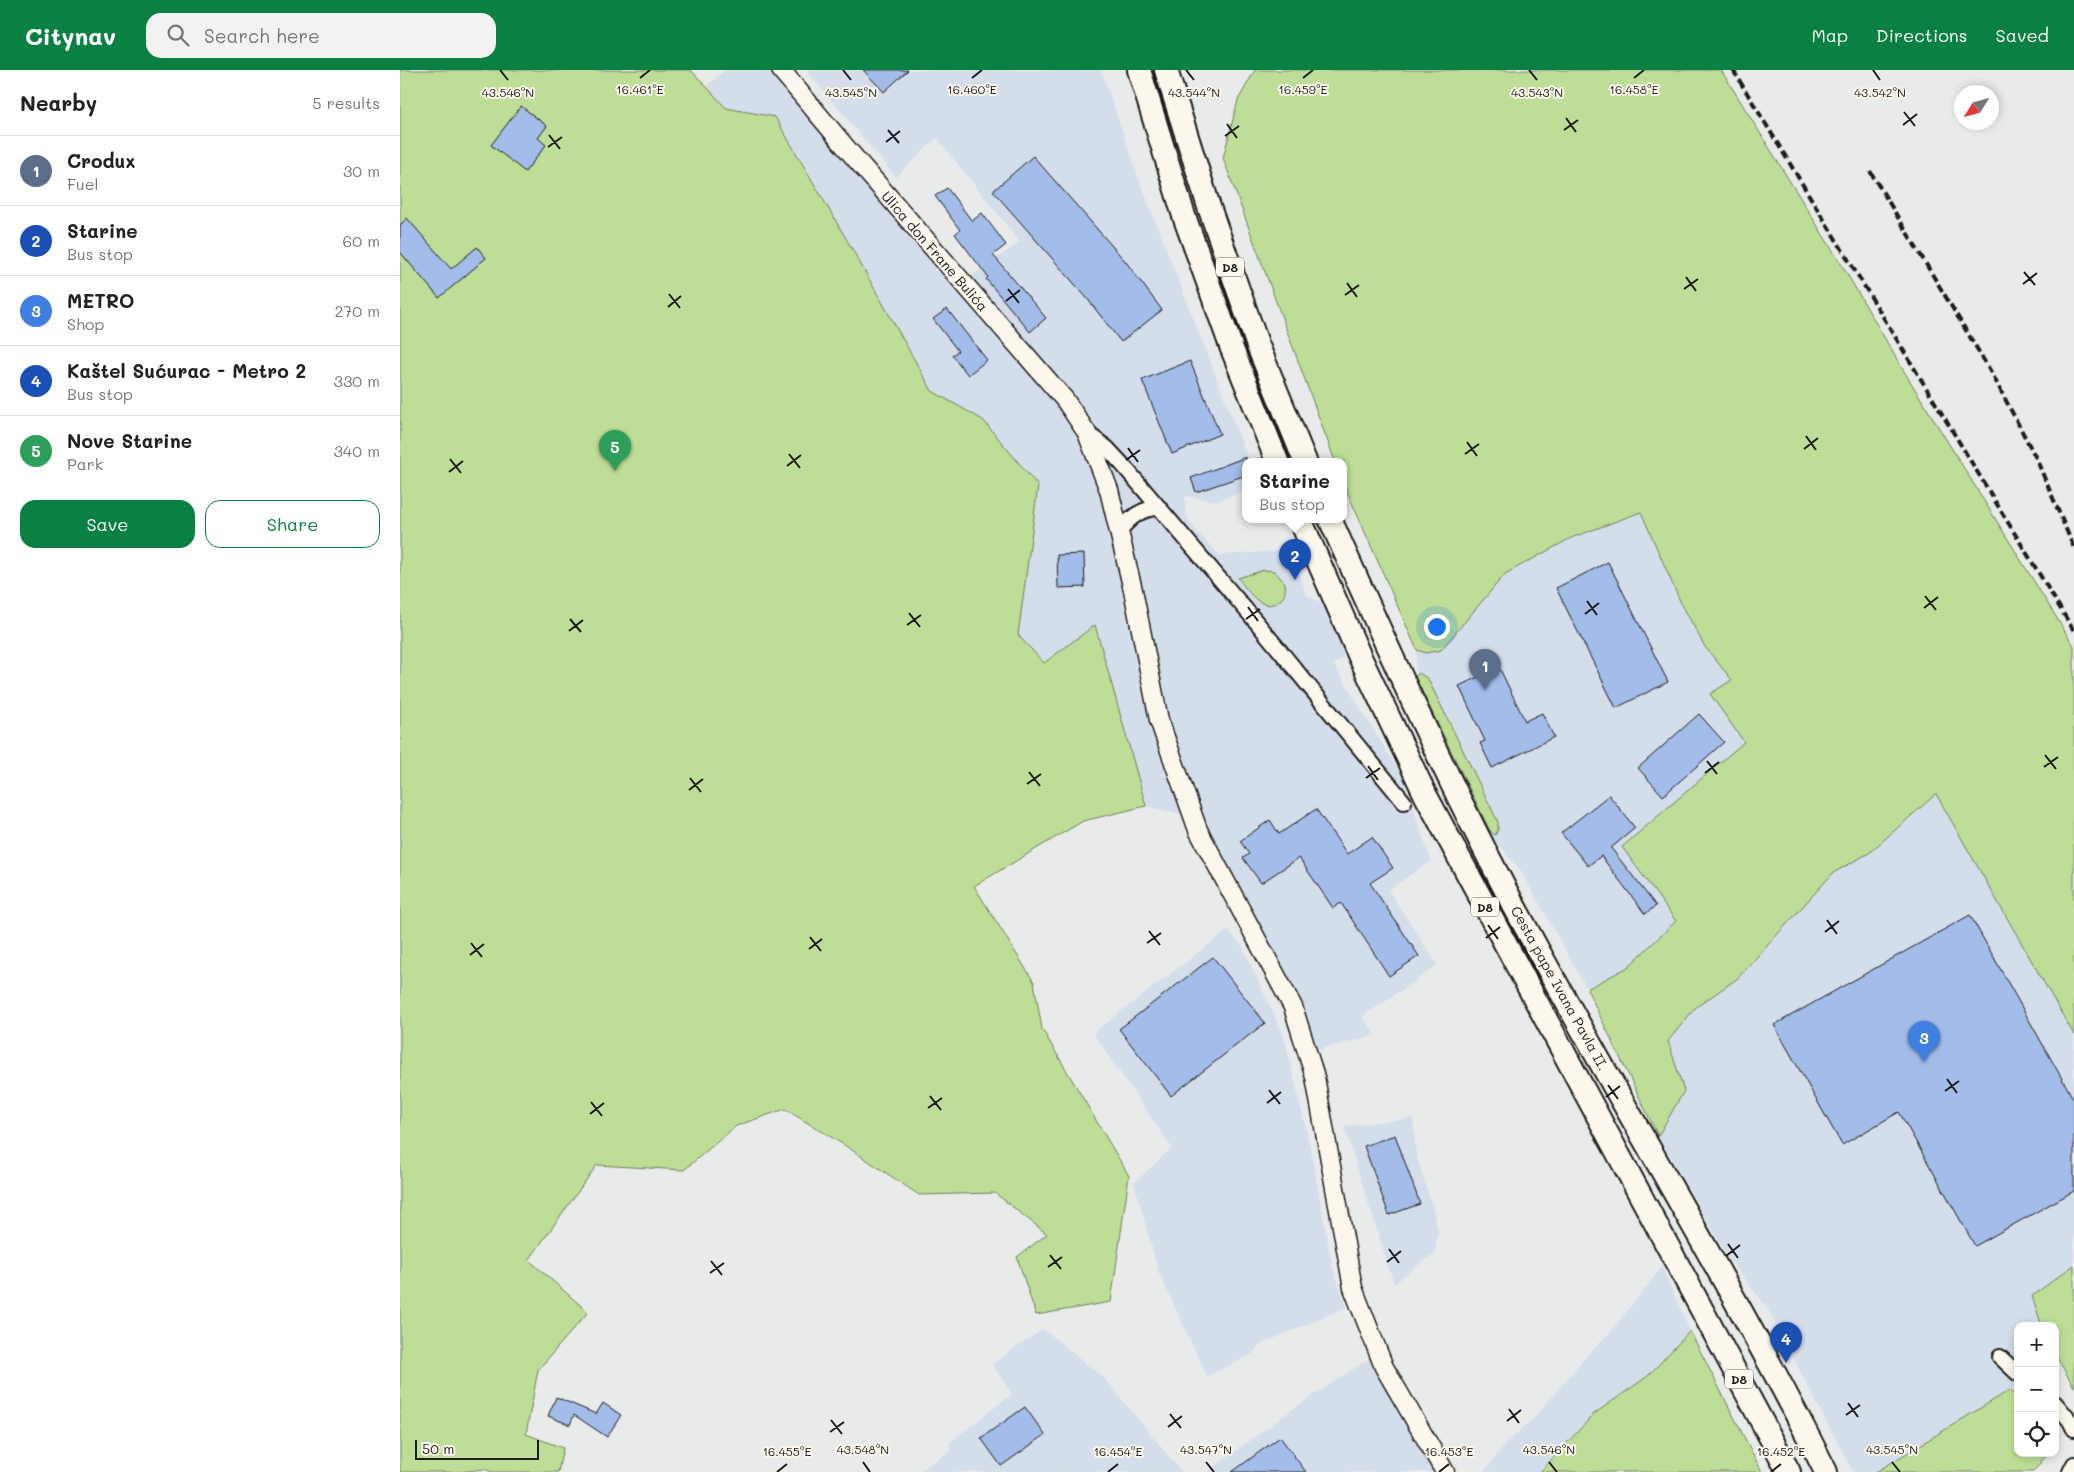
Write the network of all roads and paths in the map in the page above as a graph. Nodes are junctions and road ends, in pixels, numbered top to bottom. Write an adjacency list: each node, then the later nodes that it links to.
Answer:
1 (781, 70): 4 (street, Ulica don Frane Bulića)
2 (1139, 70): 5 (highway, D8)
3 (1166, 70): 6 (highway, D8)
4 (1087, 433): 7 (street); 10 (street, Ulica don Frane Bulića)
5 (1276, 458)
6 (1304, 458)
7 (1159, 508): 10 (street); 11 (street)
8 (1302, 523): 18 (highway, Cesta pape Ivana Pavla II. / D8)
9 (1332, 523): 19 (highway, Cesta pape Ivana Pavla II. / D8)
10 (1120, 530): 17 (street, Ulica don Frane Bulića)
11 (1404, 802)
12 (2000, 1357): 13 (street)
13 (2014, 1370)
14 (2059, 1408): 15 (street)
15 (2074, 1429)
16 (2074, 1464): 20 (street)
17 (1445, 1472)
18 (1789, 1472)
19 (1826, 1472)
20 (2070, 1472)

